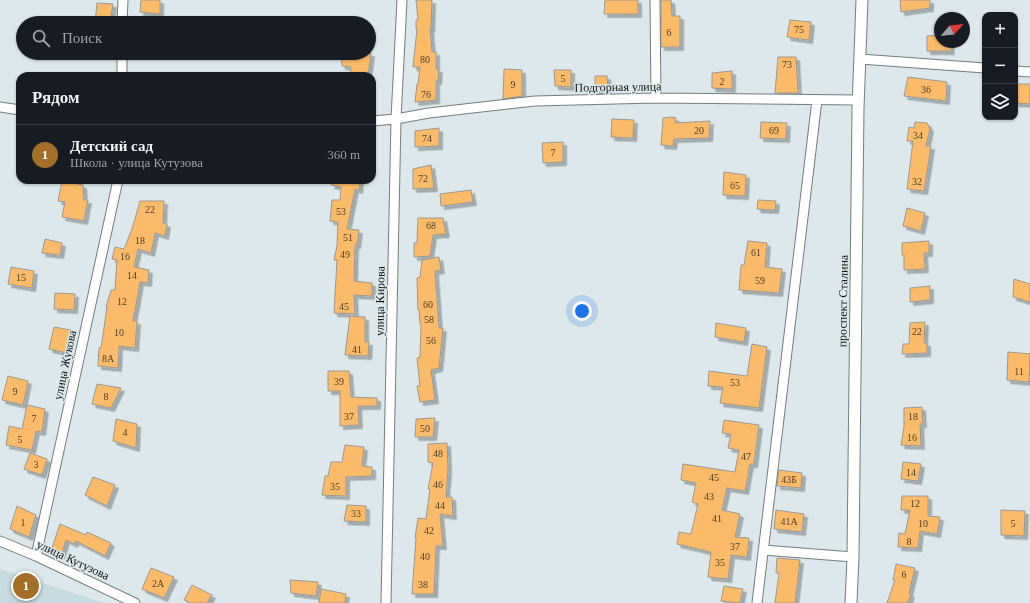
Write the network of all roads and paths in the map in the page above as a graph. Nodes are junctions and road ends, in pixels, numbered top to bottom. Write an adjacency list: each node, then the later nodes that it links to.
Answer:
1 (122, 0): 5 (street)
2 (402, 0): 17 (street, улица Кирова)
3 (655, 0): 12 (street)
4 (862, 0): 6 (street, проспект Сталина)
5 (122, 16)
6 (860, 59): 8 (street); 15 (street, проспект Сталина)
7 (122, 60): 10 (street)
8 (982, 68)
9 (1018, 71): 11 (street)
10 (122, 72)
11 (1030, 72)
12 (656, 98): 13 (street, Подгорная улица); 17 (street, Подгорная улица)
13 (817, 100): 15 (street, Подгорная улица); 21 (street)
14 (0, 107): 16 (street)
15 (858, 108): 23 (street, проспект Сталина)
16 (16, 109)
17 (396, 119): 18 (street, Подгорная улица); 25 (street, улица Кирова)
18 (376, 121)
19 (117, 184): 22 (street, улица Жукова)
20 (0, 540): 22 (street, улица Кутузова)
21 (763, 550): 23 (street); 26 (street)
22 (36, 556): 24 (street, улица Кутузова)
23 (853, 557): 27 (street, проспект Сталина)
24 (135, 603)
25 (386, 603)
26 (757, 603)
27 (852, 603)

